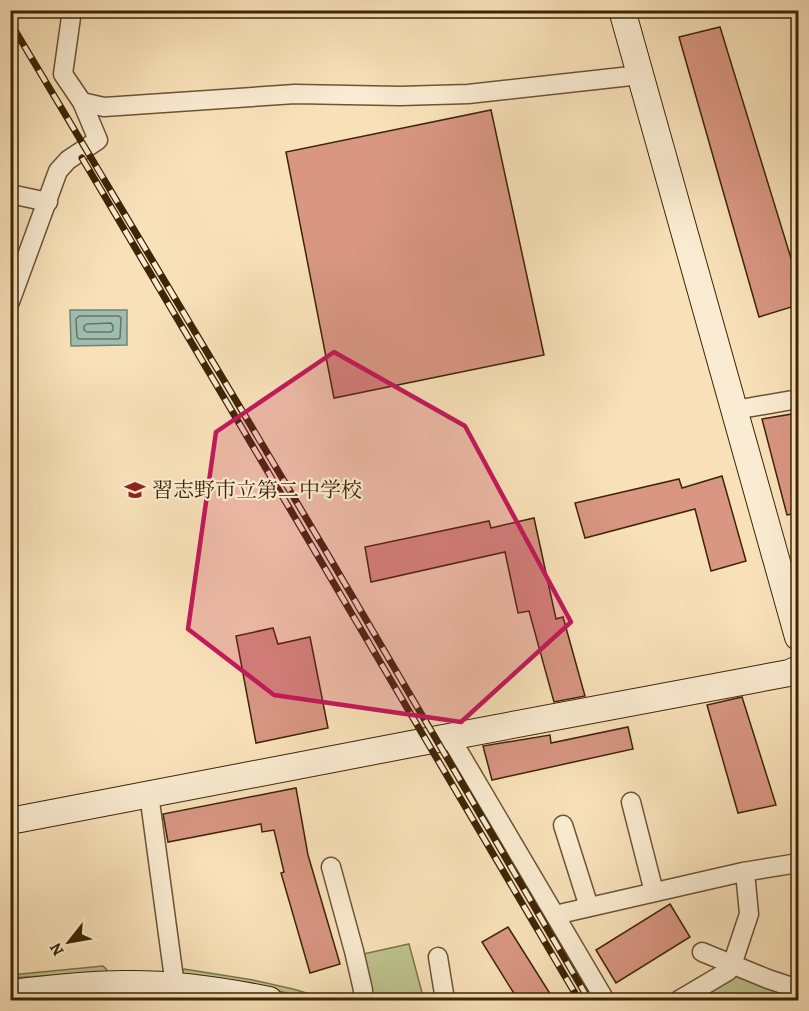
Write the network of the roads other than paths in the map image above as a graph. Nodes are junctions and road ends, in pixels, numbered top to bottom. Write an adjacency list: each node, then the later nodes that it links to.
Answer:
1 (72, 10): 4 (street)
2 (622, 10): 3 (street)
3 (640, 75): 4 (street); 9 (street)
4 (82, 102): 6 (street)
5 (10, 194): 6 (street)
6 (48, 202): 7 (street)
7 (10, 303)
8 (798, 399): 9 (street)
9 (735, 410): 10 (street)
10 (798, 637)
11 (798, 669): 12 (street)
12 (450, 737): 13 (street); 22 (street)
13 (149, 794): 15 (street); 26 (street)
14 (631, 802): 20 (street)
15 (10, 821)
16 (563, 825): 21 (street)
17 (798, 863): 19 (street)
18 (331, 867): 30 (street)
19 (745, 872): 20 (street); 25 (street)
20 (654, 892): 21 (street)
21 (589, 907): 22 (street)
22 (555, 915): 32 (street)
23 (702, 952): 25 (street)
24 (438, 957): 31 (street)
25 (732, 965): 27 (street); 33 (street)
26 (175, 986): 28 (street); 29 (street)
27 (796, 989)
28 (10, 993)
29 (269, 1000)
30 (362, 1000)
31 (445, 1000)
32 (605, 1000)
33 (679, 1000)

